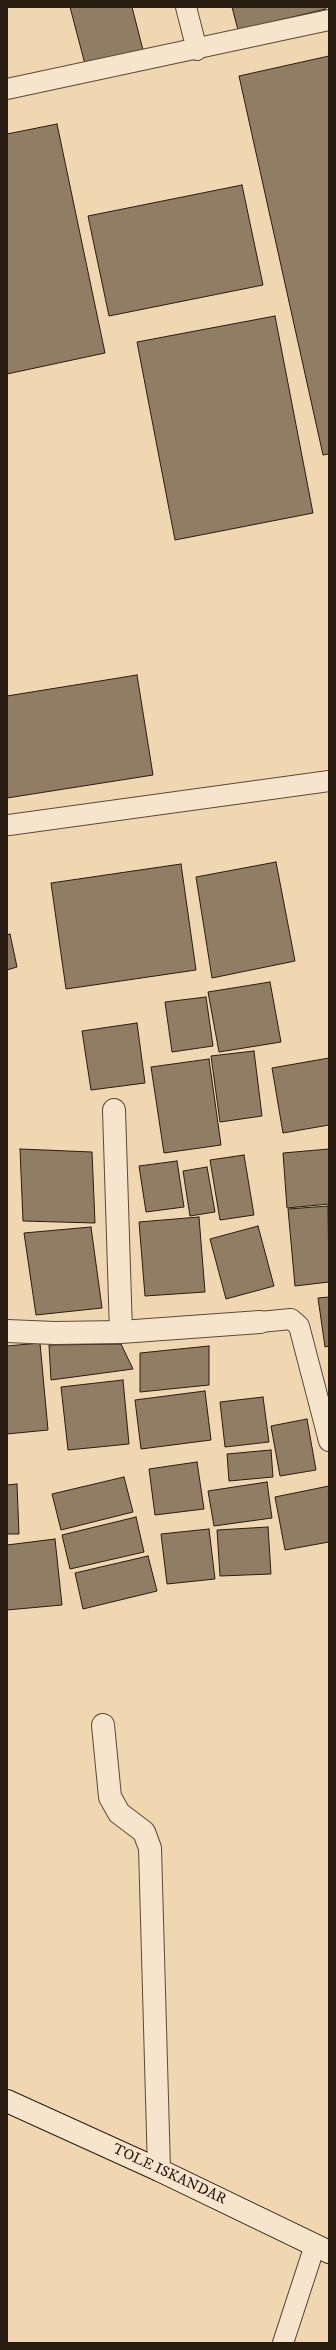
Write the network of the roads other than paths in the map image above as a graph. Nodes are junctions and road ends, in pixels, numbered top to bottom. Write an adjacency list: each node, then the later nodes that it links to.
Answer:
1 (186, 7): 3 (lane)
2 (329, 20): 3 (lane)
3 (197, 50): 4 (lane)
4 (7, 90)
5 (329, 781): 6 (lane)
6 (9, 825)
7 (114, 1110): 10 (street)
8 (260, 1322): 10 (street); 11 (lane)
9 (7, 1330): 10 (street)
10 (121, 1332)
11 (329, 1440)
12 (103, 1725): 14 (street)
13 (7, 2101): 14 (street, TOLE ISKANDAR)
14 (159, 2170): 15 (street, TOLE ISKANDAR)
15 (322, 2249): 16 (lane)
16 (284, 2343)

